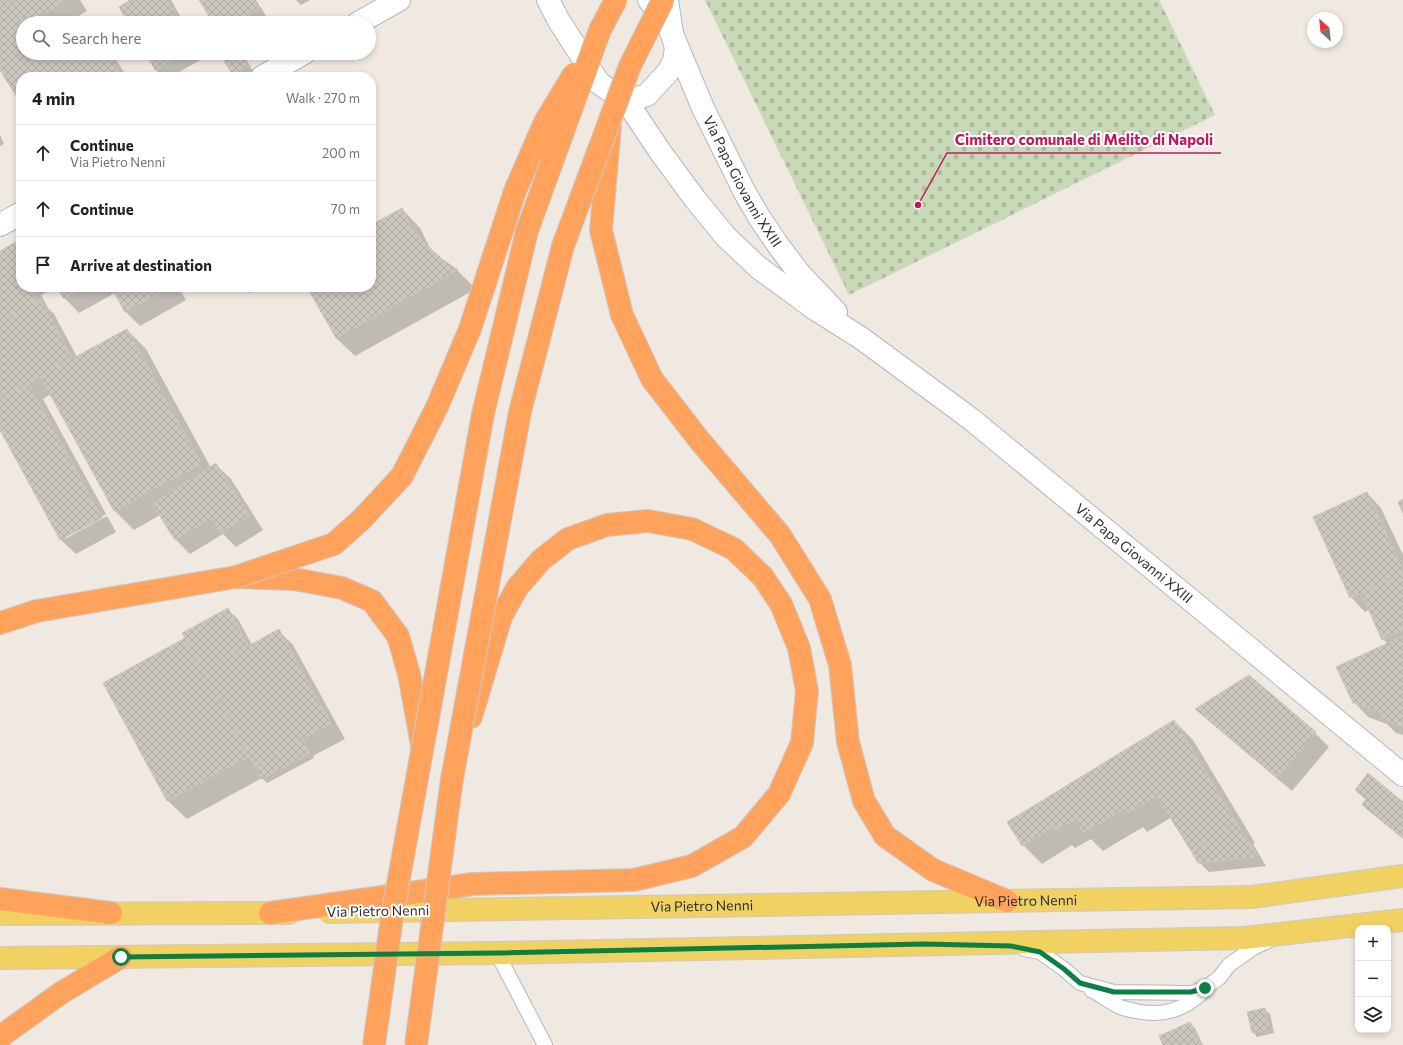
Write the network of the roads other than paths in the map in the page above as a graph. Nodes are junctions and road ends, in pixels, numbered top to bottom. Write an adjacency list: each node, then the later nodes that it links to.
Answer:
1 (399, 0): 7 (street)
2 (616, 0): 8 (highway, bridge)
3 (649, 0): 9 (street)
4 (663, 0): 13 (highway, bridge)
5 (667, 0): 9 (street, Via Papa Giovanni XXIII)
6 (548, 1): 12 (street)
7 (370, 16)
8 (600, 30): 17 (highway, bridge); 19 (highway, bridge)
9 (672, 34): 12 (street); 16 (street, Via Papa Giovanni XXIII)
10 (292, 60): 11 (street)
11 (271, 72)
12 (625, 99): 16 (street, Via Papa Giovanni XXIII)
13 (611, 116): 21 (highway, bridge); 24 (highway, bridge)
14 (16, 216): 15 (street)
15 (0, 224)
16 (861, 338): 20 (street, Via Papa Giovanni XXIII)
17 (236, 577): 18 (highway); 19 (highway, bridge)
18 (0, 624)
19 (423, 746): 37 (highway, bridge)
20 (1403, 775)
21 (452, 779): 26 (highway, bridge); 38 (highway, bridge)
22 (1403, 876): 24 (main road, Via Pietro Nenni)
23 (0, 899): 25 (highway)
24 (1007, 901): 26 (main road, Via Pietro Nenni)
25 (111, 913): 26 (main road, Via Pietro Nenni); 27 (main road, Via Pietro Nenni)
26 (270, 913)
27 (0, 914)
28 (1403, 920): 29 (main road)
29 (1283, 934): 30 (main road); 34 (lane)
30 (924, 944): 31 (main road); 35 (lane)
31 (497, 953): 32 (main road); 39 (lane)
32 (121, 957): 33 (main road); 36 (highway)
33 (0, 958)
34 (1218, 978): 35 (lane); 35 (lane)
35 (1080, 983)
36 (0, 1038)
37 (374, 1045)
38 (416, 1045)
39 (545, 1045)

